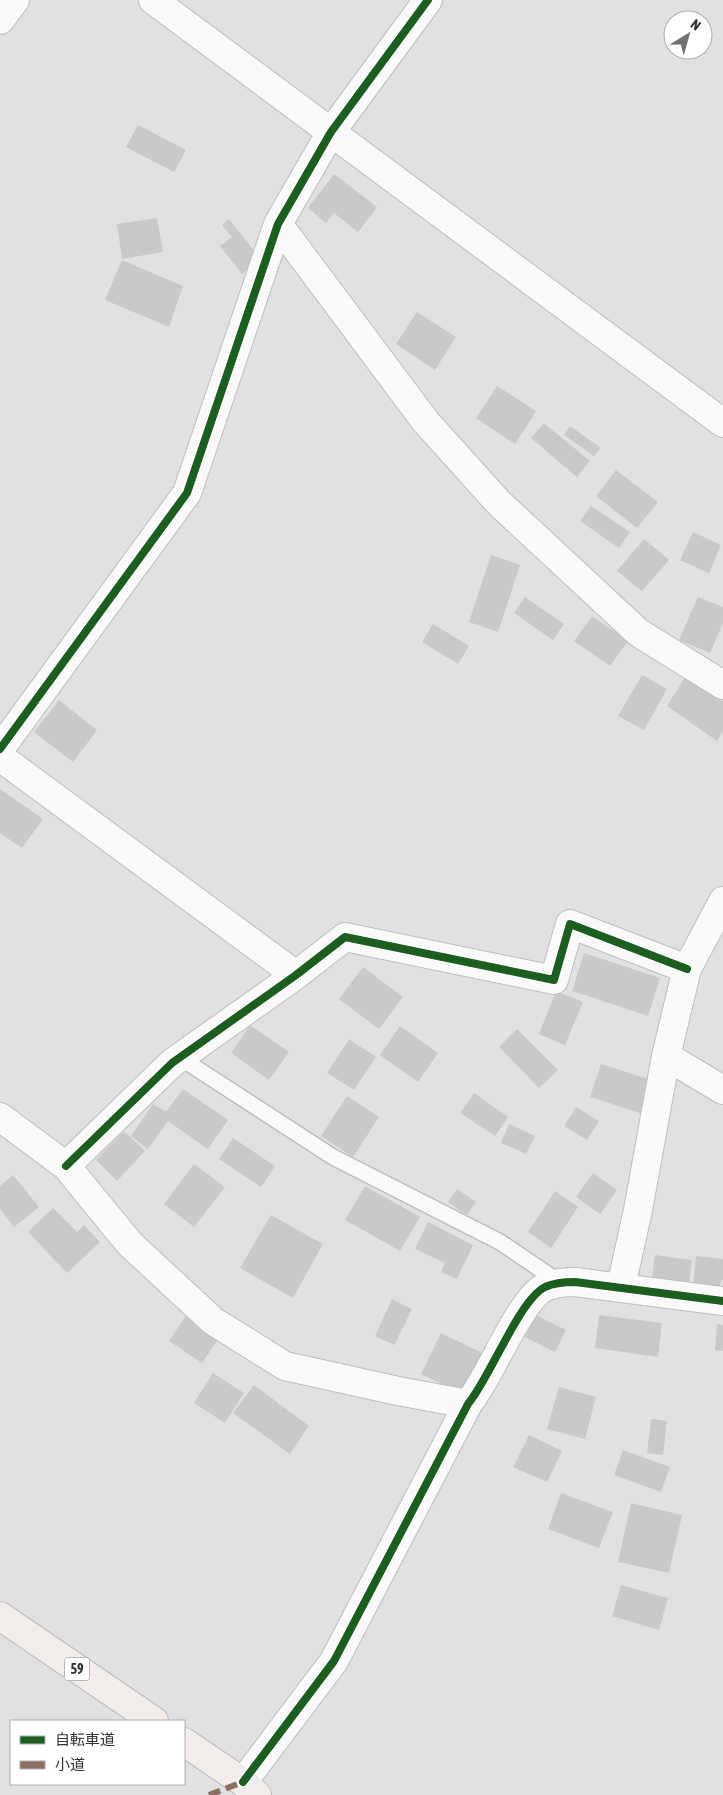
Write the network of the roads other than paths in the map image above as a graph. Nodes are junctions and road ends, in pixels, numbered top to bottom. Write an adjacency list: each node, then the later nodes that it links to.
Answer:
1 (15, 0): 4 (street)
2 (153, 0): 5 (street)
3 (428, 0): 5 (street)
4 (0, 20)
5 (331, 132): 6 (street); 7 (street)
6 (278, 224): 8 (street); 9 (street)
7 (723, 423)
8 (723, 685)
9 (0, 749)
10 (0, 757): 13 (street)
11 (723, 901): 12 (street)
12 (687, 969): 13 (street); 14 (street)
13 (296, 975): 15 (street)
14 (666, 1056): 16 (street); 20 (street)
15 (179, 1057): 18 (street); 19 (lane)
16 (723, 1090)
17 (0, 1116): 18 (street)
18 (66, 1166): 22 (street)
19 (559, 1282): 20 (street); 22 (street)
20 (622, 1286): 21 (street)
21 (723, 1301)
22 (468, 1404): 26 (street)
23 (0, 1616): 24 (main road, 59)
24 (153, 1720)
25 (185, 1743): 26 (main road)
26 (250, 1789)

